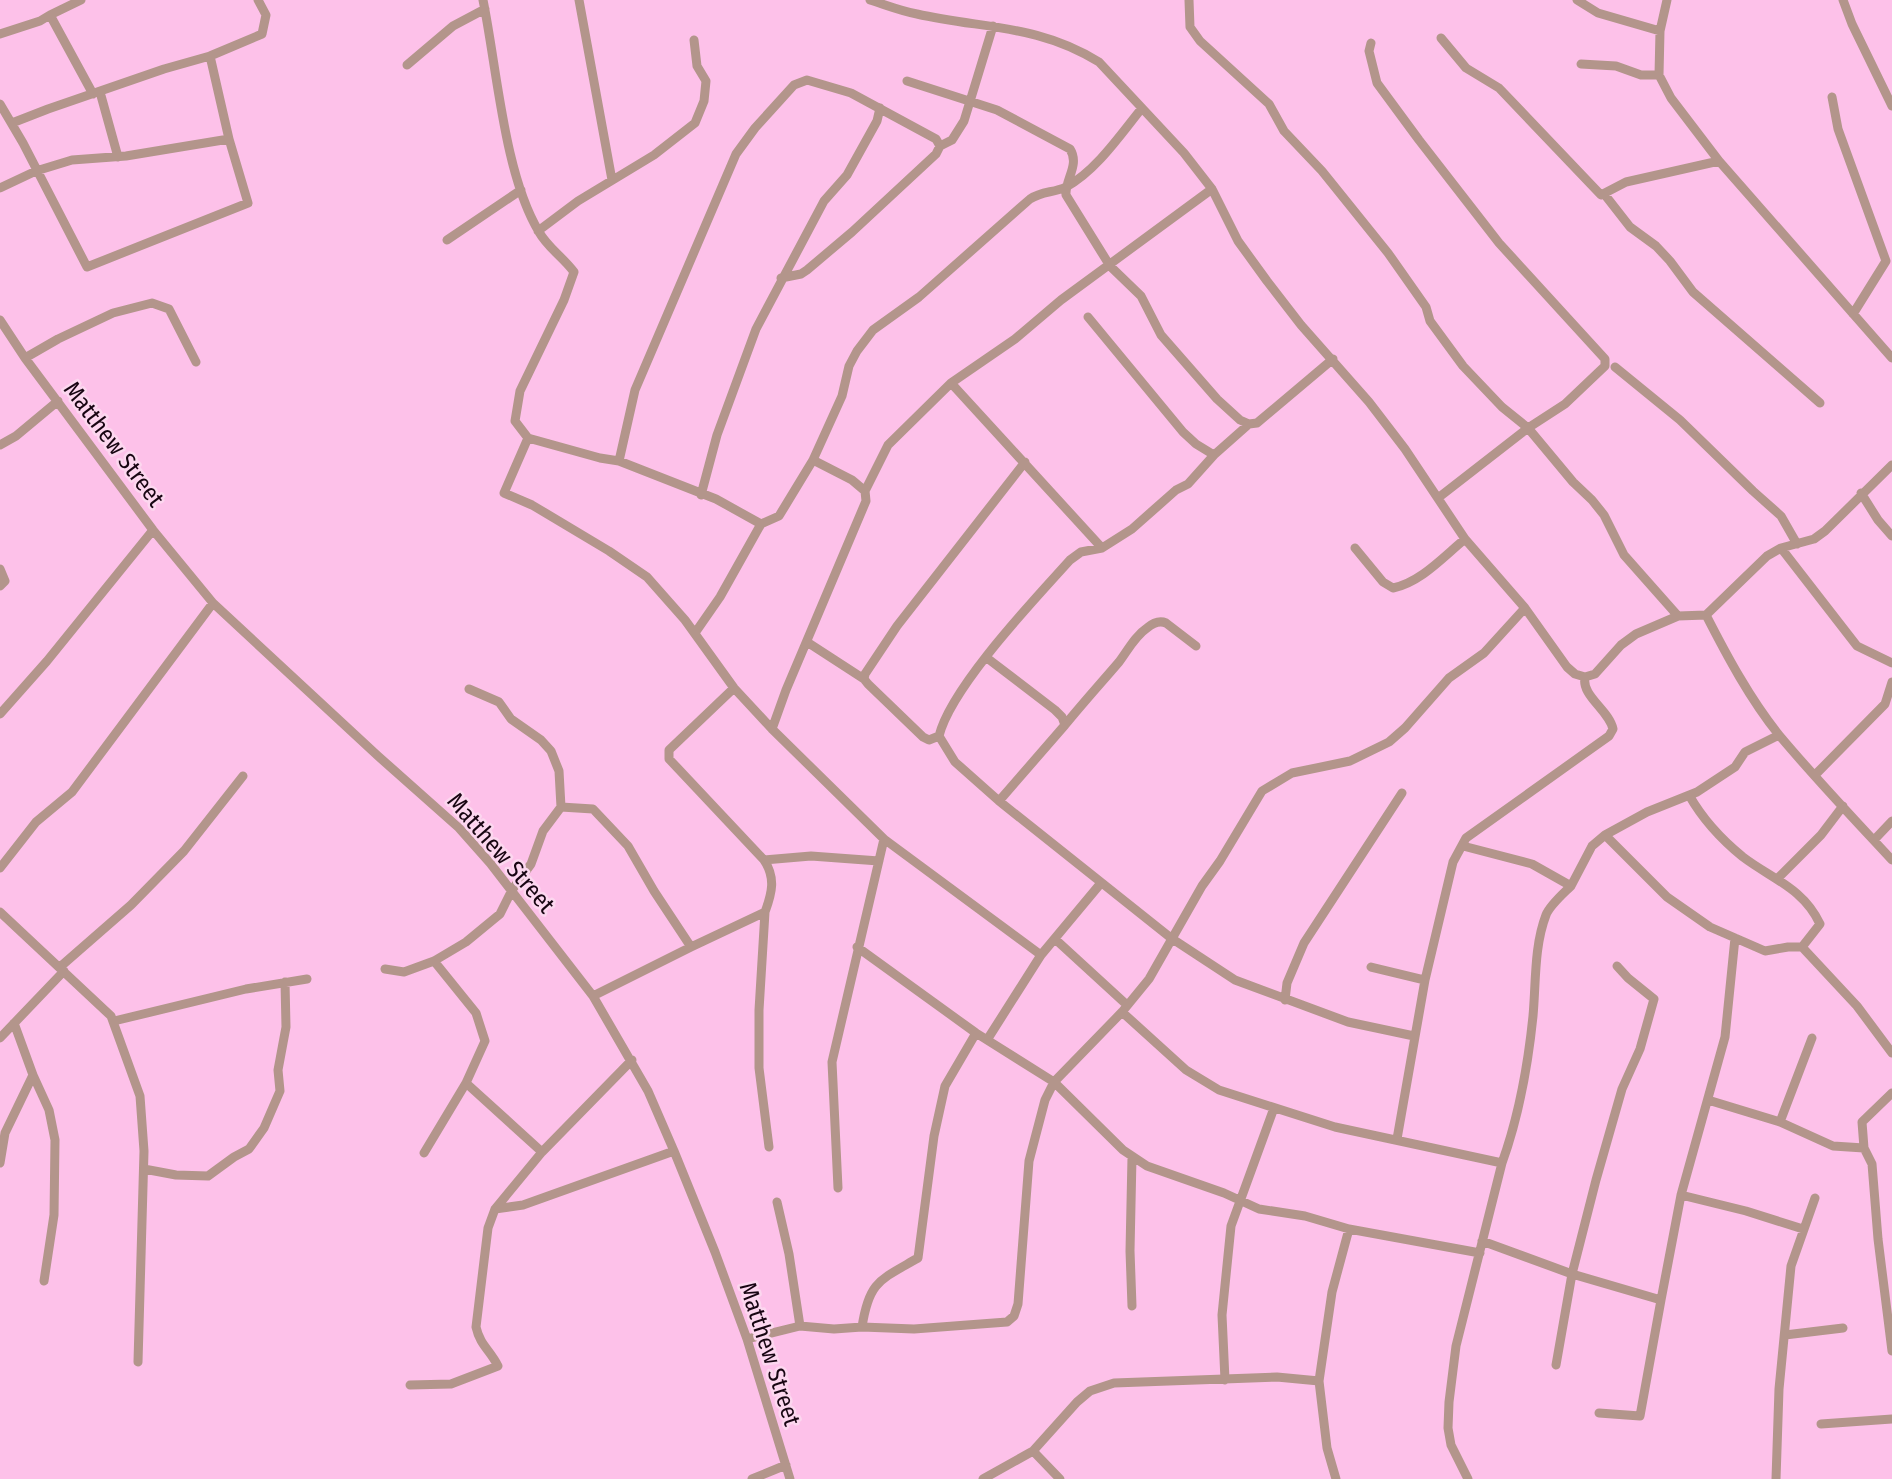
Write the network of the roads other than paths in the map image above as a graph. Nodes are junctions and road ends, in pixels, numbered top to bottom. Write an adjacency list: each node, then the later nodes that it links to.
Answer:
1 (81, 0): 10 (street)
2 (258, 0): 17 (street)
3 (579, 0): 35 (street)
4 (870, 0): 11 (street)
5 (1189, 0): 57 (street)
6 (1577, 0): 12 (street)
7 (1667, 0): 12 (street)
8 (1843, 0): 26 (street)
9 (484, 4): 19 (street); 39 (street)
10 (50, 15): 13 (street); 22 (street)
11 (993, 26): 24 (street); 28 (street)
12 (1660, 31): 20 (street)
13 (0, 34)
14 (1441, 38): 40 (street)
15 (694, 40): 35 (street)
16 (1371, 43): 57 (street)
17 (210, 56): 22 (street); 30 (street)
18 (1581, 64): 20 (street)
19 (407, 65)
20 (1659, 75): 33 (street)
21 (906, 81): 24 (street)
22 (97, 93): 29 (street); 32 (street)
23 (1832, 96): 45 (street)
24 (970, 102): 31 (street); 36 (street)
25 (0, 104): 29 (street)
26 (1892, 106)
27 (880, 108): 31 (street); 44 (street); 62 (street)
28 (1142, 108): 36 (street); 38 (street)
29 (12, 123): 34 (street)
30 (229, 139): 32 (street); 34 (street)
31 (940, 146): 44 (street)
32 (118, 157): 34 (street)
33 (1719, 161): 40 (street); 45 (street)
34 (36, 171): 37 (street)
35 (612, 180): 41 (street)
36 (1066, 187): 43 (street); 61 (street)
37 (0, 188)
38 (1212, 189): 43 (street); 50 (street)
39 (522, 190): 41 (street); 42 (street)
40 (1605, 195): 55 (street)
41 (538, 231): 58 (street)
42 (447, 240)
43 (1110, 266): 53 (street); 56 (street)
44 (781, 278): 67 (street)
45 (1853, 314): 49 (street)
46 (1088, 317): 60 (street)
47 (0, 320): 48 (street, Matthew Street)
48 (25, 358): 51 (street); 54 (street, Matthew Street)
49 (1892, 358)
50 (1333, 359): 56 (street); 68 (street)
51 (197, 362)
52 (1615, 367): 73 (street)
53 (951, 383): 63 (street); 65 (street)
54 (58, 401): 59 (street); 70 (street, Matthew Street)
55 (1820, 403)
56 (1249, 424): 60 (street)
57 (1528, 428): 68 (street); 82 (street)
58 (528, 438): 62 (street); 83 (street)
59 (0, 445)
60 (1214, 455): 74 (street)
61 (813, 460): 65 (street); 69 (street)
62 (618, 461): 67 (street)
63 (1025, 461): 74 (street); 89 (street)
64 (1892, 465): 66 (street)
65 (865, 491): 84 (street)
66 (1861, 493): 71 (street); 73 (street)
67 (701, 495): 69 (street)
68 (1438, 498): 72 (street)
69 (761, 524): 83 (street)
70 (153, 530): 79 (street, Matthew Street); 93 (street)
71 (1892, 536)
72 (1465, 538): 75 (street); 80 (street)
73 (1797, 544): 76 (street)
74 (1102, 548): 86 (street)
75 (1355, 548)
76 (1781, 548): 81 (street); 87 (street)
77 (0, 569): 78 (street)
78 (0, 586)
79 (213, 603): 113 (street); 117 (street, Matthew Street)
80 (1525, 608): 88 (street); 120 (street)
81 (1706, 615): 82 (street); 96 (street)
82 (1678, 616): 88 (street)
83 (695, 633): 91 (street)
84 (807, 642): 89 (street); 95 (street)
85 (1196, 646): 94 (street)
86 (987, 658): 94 (street); 97 (street)
87 (1892, 663)
88 (1585, 677): 109 (street)
89 (864, 679): 97 (street)
90 (1892, 682): 98 (street)
91 (734, 688): 95 (street); 110 (street)
92 (468, 689): 104 (street)
93 (0, 714)
94 (1065, 725): 102 (street)
95 (772, 729): 107 (street)
96 (1779, 735): 98 (street); 101 (street)
97 (939, 736): 102 (street)
98 (1815, 775): 103 (street)
99 (243, 776): 130 (street)
100 (1402, 793): 136 (street)
101 (1689, 795): 106 (street); 114 (street)
102 (999, 801): 115 (street)
103 (1843, 806): 108 (street); 114 (street)
104 (561, 807): 117 (street); 123 (street)
105 (1892, 821): 108 (street)
106 (1605, 835): 116 (street); 121 (street)
107 (884, 839): 112 (street); 126 (street)
108 (1874, 841): 111 (street)
109 (1463, 846): 116 (street); 133 (street)
110 (764, 860): 112 (street); 119 (street)
111 (1892, 860)
112 (878, 861): 124 (street)
113 (0, 868)
114 (1778, 878): 125 (street)
115 (1101, 883): 120 (street); 122 (street)
116 (1571, 886): 161 (street)
117 (512, 890): 127 (street); 135 (street, Matthew Street)
118 (0, 912): 130 (street)
119 (765, 912): 123 (street); 155 (street)
120 (1171, 938): 136 (street); 137 (street)
121 (1735, 938): 125 (street); 151 (street)
122 (1055, 939): 126 (street); 137 (street)
123 (691, 947): 135 (street)
124 (857, 947): 140 (street); 164 (street)
125 (1802, 947): 145 (street)
126 (1041, 955): 144 (street)
127 (434, 961): 131 (street); 149 (street)
128 (1617, 966): 174 (street)
129 (1371, 967): 133 (street)
130 (62, 969): 138 (street); 139 (street)
131 (386, 970)
132 (307, 979): 134 (street)
133 (1425, 980): 141 (street)
134 (285, 982): 138 (street); 163 (street)
135 (593, 996): 146 (street, Matthew Street)
136 (1285, 1000): 141 (street)
137 (1125, 1009): 148 (street); 152 (street)
138 (114, 1021): 163 (street)
139 (14, 1023): 142 (street); 147 (street)
140 (976, 1033): 144 (street); 179 (street)
141 (1415, 1036): 154 (street)
142 (0, 1038)
143 (1812, 1038): 153 (street)
144 (987, 1040): 148 (street)
145 (1892, 1053)
146 (632, 1060): 157 (street, Matthew Street); 158 (street)
147 (33, 1076): 162 (street); 175 (street)
148 (1054, 1082): 160 (street); 179 (street)
149 (466, 1083): 158 (street); 159 (street)
150 (1892, 1093): 156 (street)
151 (1708, 1100): 153 (street); 165 (street)
152 (1274, 1108): 154 (street); 167 (street)
153 (1780, 1122): 156 (street)
154 (1397, 1139): 161 (street)
155 (769, 1147)
156 (1864, 1148): 183 (street)
157 (674, 1151): 169 (street); 182 (street, Matthew Street)
158 (542, 1152): 169 (street)
159 (424, 1153)
160 (1132, 1157): 167 (street); 177 (street)
161 (1502, 1163): 172 (street)
162 (0, 1164)
163 (144, 1169): 184 (street)
164 (838, 1188)
165 (1681, 1195): 171 (street); 176 (street)
166 (1815, 1198): 171 (street)
167 (1239, 1201): 170 (street); 186 (street)
168 (777, 1202): 178 (street)
169 (495, 1209): 188 (street)
170 (1349, 1229): 173 (street); 187 (street)
171 (1803, 1229): 181 (street)
172 (1482, 1241): 173 (street); 174 (street)
173 (1480, 1253): 199 (street)
174 (1572, 1274): 176 (street); 185 (street)
175 (44, 1281)
176 (1661, 1300): 189 (street)
177 (1132, 1307)
178 (800, 1326): 179 (street); 182 (street)
179 (862, 1327)
180 (1843, 1328): 181 (street)
181 (1785, 1335): 200 (street)
182 (747, 1339): 193 (street, Matthew Street)
183 (1892, 1351)
184 (138, 1363)
185 (1556, 1364)
186 (1225, 1380): 187 (street); 192 (street)
187 (1319, 1381): 198 (street)
188 (410, 1385)
189 (1599, 1413)
190 (1892, 1419): 191 (street)
191 (1821, 1424)
192 (1032, 1451): 196 (street); 197 (street)
193 (786, 1465): 194 (street); 195 (street, Matthew Street)
194 (752, 1479)
195 (790, 1479)
196 (983, 1479)
197 (1060, 1479)
198 (1336, 1479)
199 (1468, 1479)
200 (1776, 1479)

